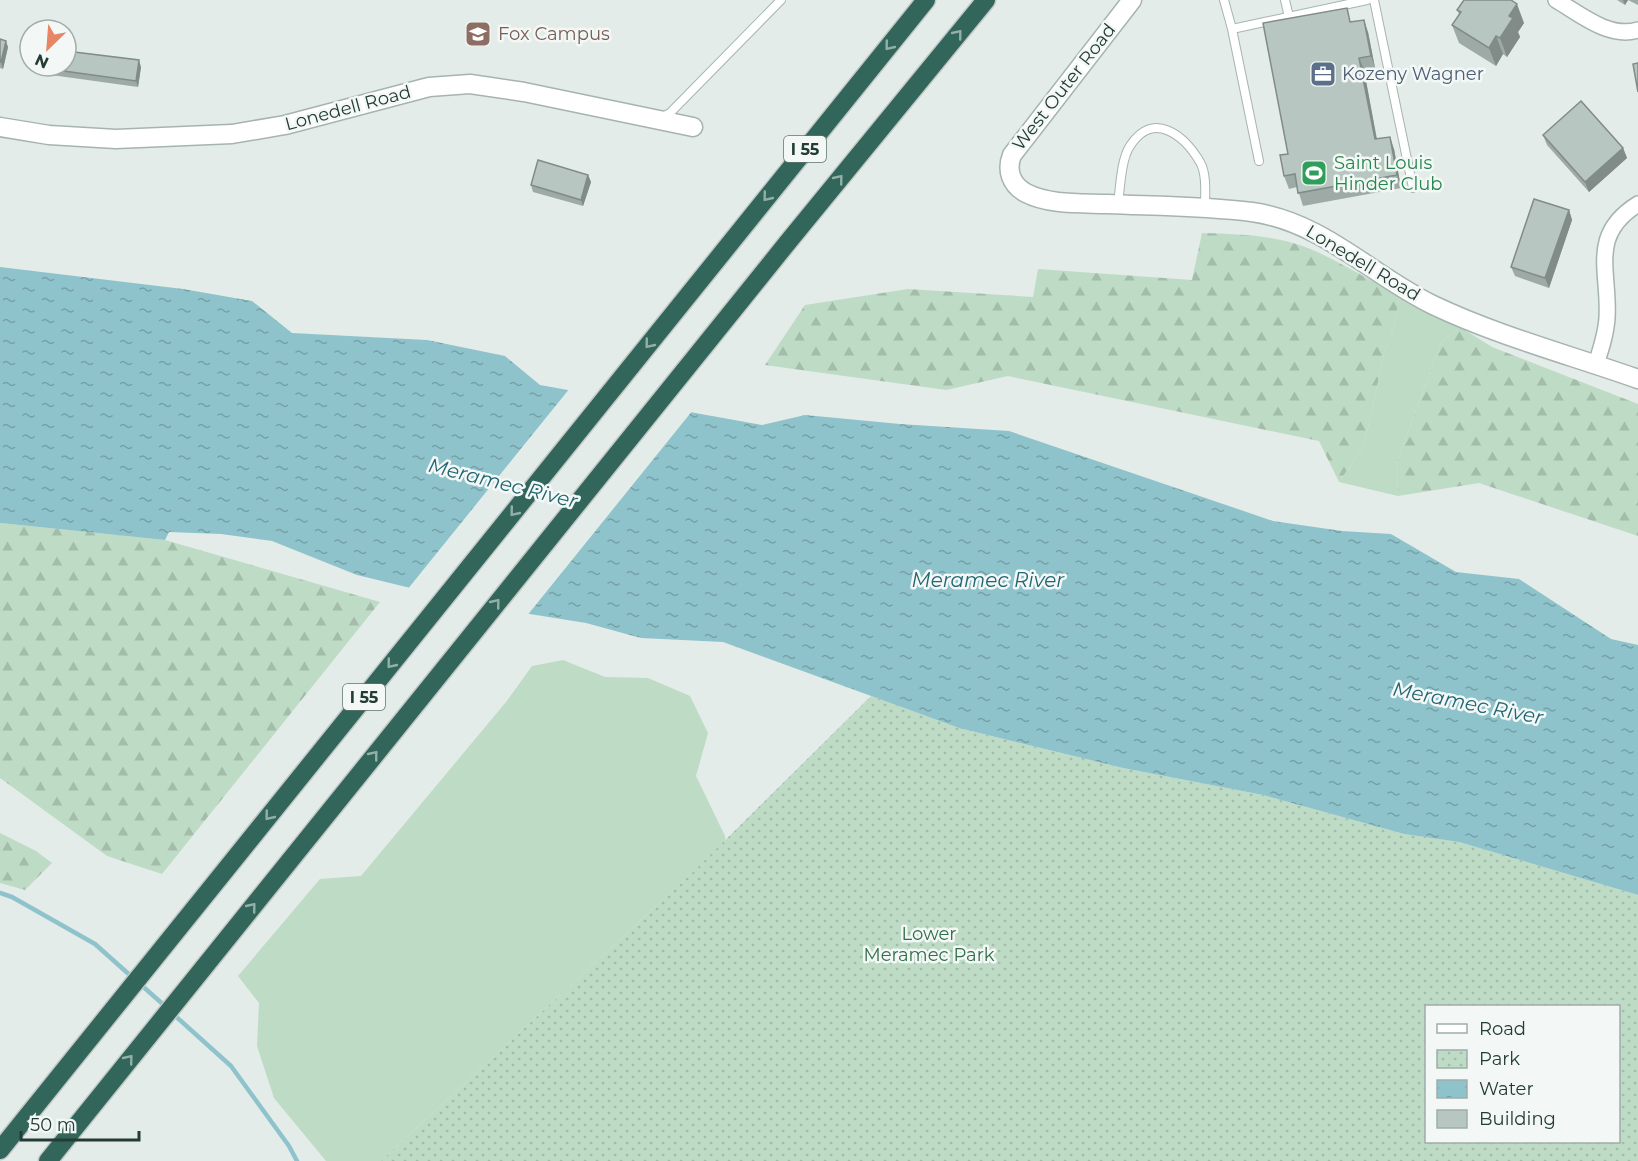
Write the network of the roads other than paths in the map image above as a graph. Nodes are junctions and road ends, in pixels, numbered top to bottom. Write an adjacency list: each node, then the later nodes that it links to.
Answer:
1 (781, 0): 13 (lane)
2 (926, 0): 24 (highway, I 55, one-way to 24)
3 (986, 0): 25 (highway, I 55, one-way to 3)
4 (1131, 0): 17 (street, West Outer Road)
5 (1224, 0): 11 (lane)
6 (1285, 0): 10 (lane)
7 (1367, 0): 10 (lane)
8 (1374, 0): 18 (lane)
9 (1556, 0): 12 (street)
10 (1289, 17): 11 (lane)
11 (1232, 29): 16 (lane)
12 (1638, 30)
13 (658, 119): 14 (street, Lonedell Road); 15 (street, Lonedell Road)
14 (0, 127)
15 (693, 127)
16 (1259, 161)
17 (1011, 178): 20 (street, Lonedell Road)
18 (1413, 188)
19 (1638, 204): 22 (street)
20 (1118, 205): 21 (street, Lonedell Road); 21 (lane)
21 (1205, 209): 22 (street, Lonedell Road)
22 (1596, 364): 23 (street, Lonedell Road)
23 (1638, 379)
24 (0, 1150)
25 (48, 1161)

